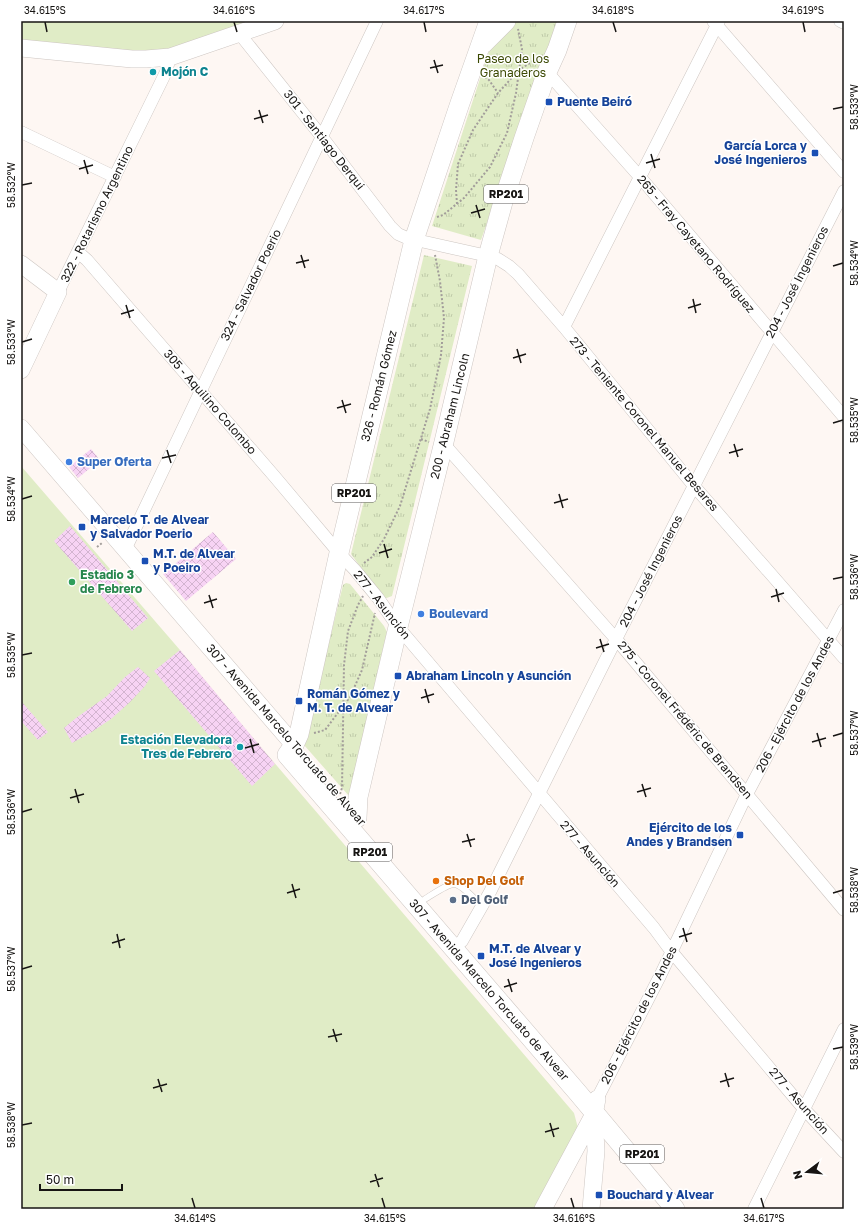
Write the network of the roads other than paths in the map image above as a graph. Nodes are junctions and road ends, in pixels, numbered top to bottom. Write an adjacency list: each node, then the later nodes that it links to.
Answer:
1 (275, 21): 9 (main road)
2 (377, 21): 15 (street, 324 - Salvador Poerio)
3 (489, 21): 11 (main road, 326 - Román Gómez / RP201)
4 (840, 21): 6 (street)
5 (717, 22): 16 (street); 18 (street)
6 (844, 23)
7 (565, 24): 13 (main road, 200 - Abraham Lincoln / RP201)
8 (512, 25): 11 (main road)
9 (239, 33): 12 (main road); 15 (street, 301 - Santiago Derqui)
10 (21, 48): 12 (main road)
11 (479, 49): 20 (main road, 326 - Román Gómez / RP201)
12 (170, 57): 17 (street, 322 - Rotarismo Argentino)
13 (542, 65): 18 (street, 265 - Fray Cayetano Rodríguez); 22 (main road, 200 - Abraham Lincoln / RP201)
14 (21, 132): 17 (street)
15 (322, 137): 20 (street, 301 - Santiago Derqui); 28 (street, 324 - Salvador Poerio)
16 (844, 172)
17 (115, 177): 21 (street, 322 - Rotarismo Argentino)
18 (640, 177): 25 (street); 26 (street, 265 - Fray Cayetano Rodríguez)
19 (844, 191): 26 (street, 204 - José Ingenieros)
20 (418, 232): 22 (street, 273 - Teniente Coronel Manuel Besares); 35 (main road, 326 - Román Gómez / RP201)
21 (79, 252): 24 (street, 322 - Rotarismo Argentino); 28 (street, 305 - Aquilino Colombo)
22 (488, 256): 25 (street, 273 - Teniente Coronel Manuel Besares); 32 (main road, 200 - Abraham Lincoln / RP201)
23 (21, 264): 24 (main road)
24 (58, 292): 27 (main road, 322 - Rotarismo Argentino)
25 (564, 327): 33 (street, 273 - Teniente Coronel Manuel Besares)
26 (771, 333): 29 (street, 265 - Fray Cayetano Rodríguez); 33 (street, 204 - José Ingenieros)
27 (21, 370)
28 (200, 390): 34 (street, 324 - Salvador Poerio); 35 (street, 305 - Aquilino Colombo)
29 (844, 417)
30 (21, 428): 34 (main road, 307 - Avenida Marcelo Torcuato de Alvear)
31 (21, 442): 41 (main road, 307 - Avenida Marcelo Torcuato de Alvear)
32 (443, 443): 37 (main road, 200 - Abraham Lincoln / RP201); 38 (street, 275 - Coronel Frédéric de Brandsen)
33 (694, 486): 38 (street, 204 - José Ingenieros); 39 (street, 273 - Teniente Coronel Manuel Besares)
34 (125, 550): 41 (main road, 307 - Avenida Marcelo Torcuato de Alvear)
35 (339, 553): 37 (street, 277 - Asunción); 41 (main road, 326 - Román Gómez / RP201)
36 (844, 610): 39 (street, 206 - Ejército de los Andes)
37 (398, 627): 42 (street, 277 - Asunción); 44 (main road, 200 - Abraham Lincoln / RP201)
38 (616, 639): 42 (street, 204 - José Ingenieros); 43 (street, 275 - Coronel Frédéric de Brandsen)
39 (829, 640): 40 (street, 273 - Teniente Coronel Manuel Besares); 43 (street, 206 - Ejército de los Andes)
40 (844, 658)
41 (294, 745): 44 (main road, 307 - Avenida Marcelo Torcuato de Alvear / RP201); 48 (main road, 307 - Avenida Marcelo Torcuato de Alvear / RP201)
42 (539, 793): 46 (street, 204 - José Ingenieros); 49 (street, 277 - Asunción)
43 (747, 794): 47 (street, 275 - Coronel Frédéric de Brandsen); 49 (street, 206 - Ejército de los Andes)
44 (357, 818): 45 (main road, 307 - Avenida Marcelo Torcuato de Alvear / RP201)
45 (425, 899): 46 (lane); 48 (main road, 307 - Avenida Marcelo Torcuato de Alvear / RP201)
46 (482, 906): 48 (street, 204 - José Ingenieros)
47 (844, 910)
48 (457, 945): 51 (main road, 307 - Avenida Marcelo Torcuato de Alvear / RP201)
49 (672, 951): 51 (street, 206 - Ejército de los Andes); 52 (street, 277 - Asunción)
50 (844, 1030): 52 (street)
51 (596, 1106): 54 (main road); 55 (main road); 56 (main road, 307 - Avenida Marcelo Torcuato de Alvear / RP201); 57 (main road, 307 - Avenida Marcelo Torcuato de Alvear / RP201)
52 (804, 1109): 53 (street, 277 - Asunción); 58 (street)
53 (844, 1152)
54 (543, 1209)
55 (591, 1209)
56 (675, 1209)
57 (689, 1209)
58 (754, 1209)

